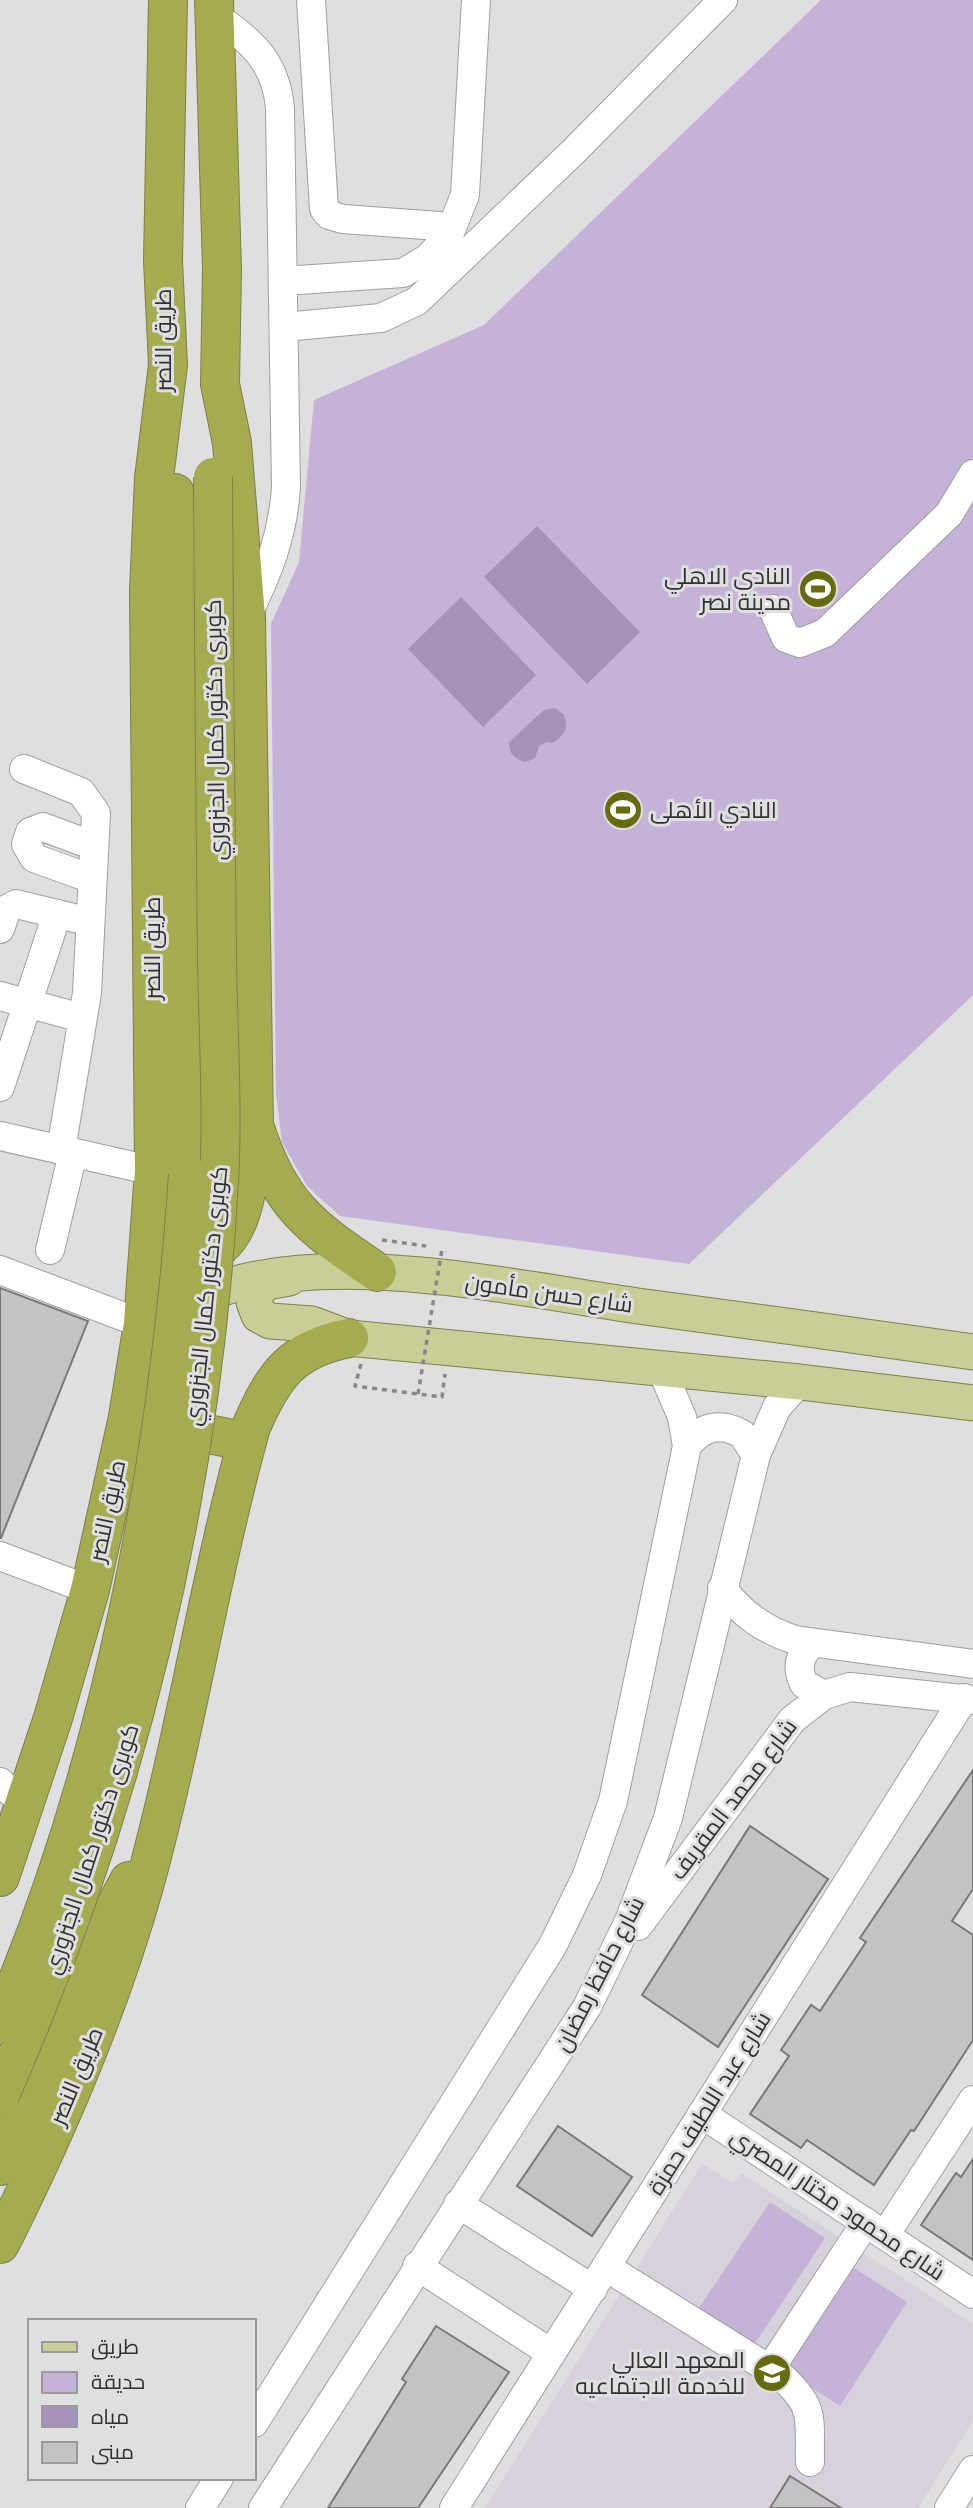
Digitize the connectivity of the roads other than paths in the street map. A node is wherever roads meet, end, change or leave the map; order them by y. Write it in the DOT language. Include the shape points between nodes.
graph roads {
  1 [pos="168,0"];
  2 [pos="311,0"];
  3 [pos="476,0"];
  4 [pos="723,0"];
  5 [pos="214,8"];
  6 [pos="449,235"];
  7 [pos="283,281"];
  8 [pos="284,327"];
  9 [pos="168,365"];
  10 [pos="220,384"];
  11 [pos="973,474"];
  12 [pos="961,510"];
  13 [pos="773,609"];
  14 [pos="246,617"];
  15 [pos="24,769"];
  16 [pos="94,846"];
  17 [pos="92,879"];
  18 [pos="57,914"];
  19 [pos="90,922"];
  20 [pos="0,929"];
  21 [pos="0,996"];
  22 [pos="27,1003"];
  23 [pos="82,1018"];
  24 [pos="0,1087"];
  25 [pos="254,1125"];
  26 [pos="0,1136"];
  27 [pos="67,1152"];
  28 [pos="154,1171"];
  29 [pos="148,1246"];
  30 [pos="51,1250"];
  31 [pos="380,1256"];
  32 [pos="0,1270"];
  33 [pos="310,1273"];
  34 [pos="142,1332"];
  35 [pos="349,1338"];
  36 [pos="973,1352"];
  37 [pos="660,1368"];
  38 [pos="800,1382"];
  39 [pos="973,1403"];
  40 [pos="128,1417"];
  41 [pos="247,1442"];
  42 [pos="687,1446"];
  43 [pos="756,1455"];
  44 [pos="0,1556"];
  45 [pos="722,1588"];
  46 [pos="90,1590"];
  47 [pos="813,1643"];
  48 [pos="972,1659"];
  49 [pos="824,1695"];
  50 [pos="968,1699"];
  51 [pos="10,1814"];
  52 [pos="157,1835"];
  53 [pos="0,1877"];
  54 [pos="609,1964"];
  55 [pos="0,2023"];
  56 [pos="0,2095"];
  57 [pos="973,2100"];
  58 [pos="702,2114"];
  59 [pos="0,2166"];
  60 [pos="458,2203"];
  61 [pos="875,2229"];
  62 [pos="0,2244"];
  63 [pos="417,2266"];
  64 [pos="599,2278"];
  65 [pos="973,2294"];
  66 [pos="551,2353"];
  67 [pos="770,2369"];
  68 [pos="256,2420"];
  69 [pos="810,2462"];
  70 [pos="973,2470"];
  71 [pos="218,2480"];
  72 [pos="952,2507"];
  73 [pos="200,2508"];
  74 [pos="263,2508"];
  75 [pos="454,2508"];
  1 -- 9 [label="highway, طريق النصر" via="163,261"];
  2 -- 6 [label="street" via="324,209 343,219 435,226"];
  3 -- 6 [label="street" via="465,195"];
  4 -- 8 [label="street" via="417,301 381,318"];
  5 -- 7 [label="street" via="257,47 277,85"];
  5 -- 10 [label="highway" via="222,269"];
  6 -- 7 [label="street" via="428,258 402,273"];
  7 -- 8 [label="street"];
  8 -- 14 [label="street" via="285,513 272,563"];
  9 -- 28 [label="highway, طريق النصر" via="154,478 149,591"];
  9 -- 55 [label="highway, كوبرى دكتور كمال الجنزوري, bridge" via="180,591 188,1175 174,1336 151,1496 118,1654 44,1909"];
  10 -- 14 [label="highway" via="232,443"];
  10 -- 56 [label="highway, كوبرى دكتور كمال الجنزوري, bridge" via="213,477 220,1176 206,1339 182,1501 128,1741 74,1913"];
  11 -- 12 [label="street"];
  12 -- 13 [label="street" via="825,633 800,643 786,638"];
  14 -- 25 [label="highway"];
  15 -- 16 [label="street" via="81,792 96,813"];
  16 -- 17 [label="street"];
  16 -- 17 [label="street" via="43,827 30,832 26,844 34,858"];
  17 -- 19 [label="street"];
  18 -- 19 [label="street"];
  18 -- 20 [label="street" via="16,904 7,909"];
  18 -- 22 [label="street"];
  19 -- 23 [label="street"];
  21 -- 22 [label="street"];
  22 -- 23 [label="street"];
  22 -- 24 [label="street"];
  23 -- 27 [label="street"];
  25 -- 29 [label="highway" via="243,1204 226,1238 204,1255 190,1258"];
  25 -- 31 [label="highway" via="266,1164 286,1199 314,1228"];
  26 -- 27 [label="street"];
  27 -- 28 [label="street"];
  27 -- 30 [label="street"];
  28 -- 29 [label="highway, طريق النصر"];
  29 -- 34 [label="highway, طريق النصر"];
  31 -- 33 [label="main road, شارع حسن مأمون"];
  31 -- 36 [label="main road, شارع حسن مأمون"];
  32 -- 34 [label="street"];
  33 -- 34 [label="main road, شارع حسن مأمون" via="263,1275 218,1288"];
  33 -- 35 [label="main road" via="261,1285 254,1296 255,1309 264,1319 312,1324"];
  34 -- 40 [label="highway, طريق النصر"];
  35 -- 37 [label="main road"];
  35 -- 41 [label="highway, طريق النصر" via="320,1344 293,1360 274,1383"];
  37 -- 38 [label="main road"];
  37 -- 42 [label="street" via="682,1417"];
  38 -- 39 [label="main road"];
  38 -- 43 [label="street, شارع حافظ رمضان" via="777,1407"];
  40 -- 41 [label="highway"];
  40 -- 46 [label="highway, طريق النصر"];
  41 -- 52 [label="highway, طريق النصر"];
  42 -- 43 [label="street" via="695,1436 719,1426 743,1434"];
  42 -- 68 [label="street" via="621,1768 587,1875 553,1945"];
  43 -- 45 [label="street, شارع حافظ رمضان"];
  44 -- 46 [label="street"];
  45 -- 47 [label="street" via="761,1626"];
  45 -- 54 [label="street, شارع حافظ رمضان" via="668,1818"];
  46 -- 51 [label="highway, طريق النصر"];
  47 -- 48 [label="street"];
  47 -- 49 [label="street" via="802,1654 799,1670 804,1684"];
  49 -- 50 [label="street, شارع محمد المقريف" via="850,1687"];
  49 -- 54 [label="street, شارع محمد المقريف" via="792,1720"];
  50 -- 58 [label="street, شارع عبد اللطيف حمزة"];
  51 -- 53 [label="highway, طريق النصر"];
  52 -- 59 [label="highway" via="78,1975"];
  52 -- 62 [label="highway, طريق النصر" via="129,1935 89,2047"];
  54 -- 60 [label="street, شارع حافظ رمضان" via="562,2048"];
  57 -- 61 [label="street"];
  58 -- 61 [label="street, شارع محمود مختار المصري"];
  58 -- 64 [label="street, شارع عبد اللطيف حمزة"];
  60 -- 63 [label="street, شارع حافظ رمضان"];
  60 -- 64 [label="street"];
  61 -- 65 [label="street, شارع محمود مختار المصري"];
  61 -- 67 [label="street"];
  63 -- 66 [label="street"];
  63 -- 74 [label="street, شارع حافظ رمضان"];
  64 -- 66 [label="street, شارع عبد اللطيف حمزة"];
  64 -- 67 [label="street"];
  66 -- 75 [label="street, شارع عبد اللطيف حمزة"];
  67 -- 69 [label="street" via="804,2397"];
  70 -- 72 [label="street"];
  71 -- 73 [label="street"];
}
